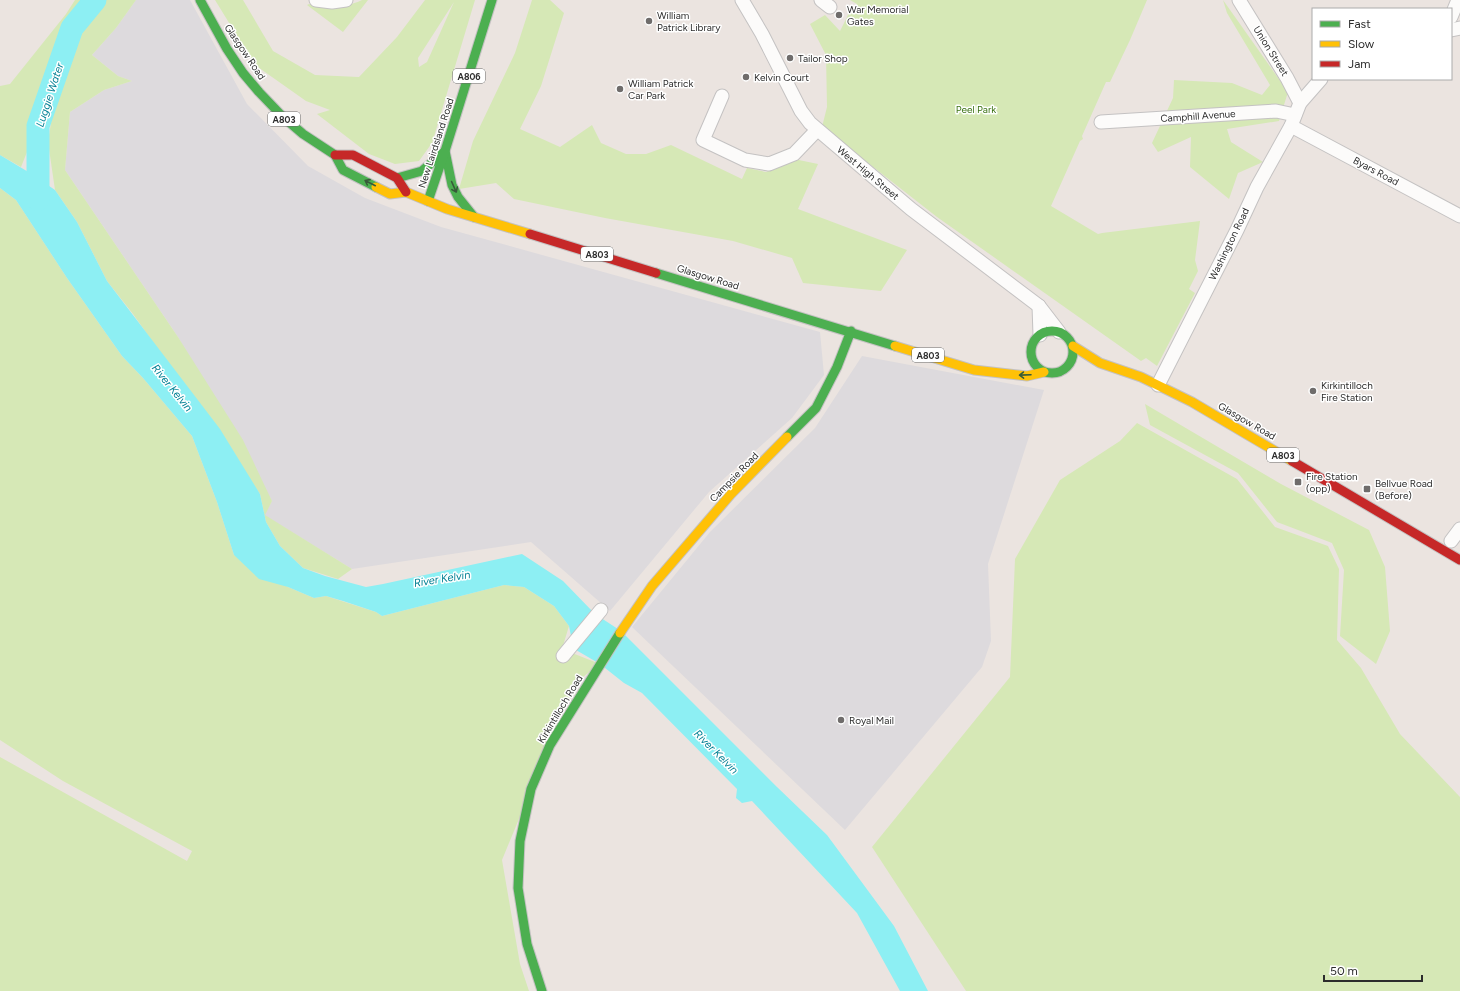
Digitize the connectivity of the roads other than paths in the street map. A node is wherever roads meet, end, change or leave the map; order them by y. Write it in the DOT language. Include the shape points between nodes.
graph roads {
  1 [pos="200,0"];
  2 [pos="316,0"];
  3 [pos="346,0"];
  4 [pos="492,0"];
  5 [pos="742,0"];
  6 [pos="1239,0"];
  7 [pos="1458,0"];
  8 [pos="1452,15"];
  9 [pos="1320,80"];
  10 [pos="722,96"];
  11 [pos="1296,115"];
  12 [pos="1101,122"];
  13 [pos="817,130"];
  14 [pos="445,151"];
  15 [pos="335,155"];
  16 [pos="397,178"];
  17 [pos="406,192"];
  18 [pos="428,202"];
  19 [pos="1460,216"];
  20 [pos="474,217"];
  21 [pos="1039,306"];
  22 [pos="851,331"];
  23 [pos="1059,332"];
  24 [pos="1040,335"];
  25 [pos="1073,346"];
  26 [pos="1031,353"];
  27 [pos="1100,363"];
  28 [pos="1069,365"];
  29 [pos="1044,372"];
  30 [pos="1006,374"];
  31 [pos="1158,385"];
  32 [pos="1460,529"];
  33 [pos="1451,541"];
  34 [pos="1460,560"];
  35 [pos="601,610"];
  36 [pos="621,631"];
  37 [pos="563,656"];
  38 [pos="542,991"];
  1 -- 15 [label="main road, Glasgow Road / A803" via="227,49 259,92 303,134"];
  2 -- 3 [label="street"];
  4 -- 14 [label="main road, New Lairdsland Road / A806"];
  5 -- 13 [label="street, West High Street" via="801,111"];
  6 -- 11 [label="street, Union Street" via="1287,78"];
  7 -- 8 [label="street"];
  9 -- 11 [label="street, Washington Road"];
  10 -- 13 [label="street" via="703,140 744,160 769,164 794,154"];
  11 -- 12 [label="street, Camphill Avenue" via="1276,111"];
  11 -- 19 [label="street, Byars Road"];
  11 -- 31 [label="street, Washington Road" via="1256,187 1237,230"];
  13 -- 21 [label="street, West High Street" via="911,209"];
  14 -- 16 [label="main road" via="422,171"];
  14 -- 18 [label="main road, New Lairdsland Road / A806"];
  14 -- 20 [label="main road, one-way" via="452,185"];
  15 -- 16 [label="main road" via="353,155"];
  17 -- 15 [label="main road, Glasgow Road / A803, one-way" via="390,194 343,170"];
  16 -- 17 [label="main road"];
  17 -- 18 [label="main road, Glasgow Road / A803"];
  18 -- 20 [label="main road, Glasgow Road / A803"];
  20 -- 22 [label="main road, Glasgow Road / A803"];
  21 -- 23 [label="street, West High Street"];
  21 -- 24 [label="street"];
  22 -- 30 [label="main road, Glasgow Road / A803" via="974,370"];
  22 -- 36 [label="main road, Campsie Road" via="837,367 816,408 731,494 693,537 652,586"];
  23 -- 24 [label="main road" via="1049,331"];
  23 -- 25 [label="main road" via="1068,338"];
  24 -- 26 [label="main road" via="1032,346"];
  25 -- 27 [label="main road, Glasgow Road / A803"];
  25 -- 28 [label="main road" via="1074,353"];
  26 -- 29 [label="main road" via="1034,364"];
  26 -- 30 [label="main road"];
  27 -- 28 [label="main road, Glasgow Road / A803"];
  27 -- 31 [label="main road, Glasgow Road / A803" via="1120,368"];
  28 -- 29 [label="main road" via="1057,373"];
  29 -- 30 [label="main road, Glasgow Road / A803, one-way" via="1027,376"];
  31 -- 34 [label="main road, Glasgow Road / A803" via="1192,402"];
  32 -- 33 [label="street"];
  35 -- 37 [label="street"];
  36 -- 38 [label="main road, Kirkintilloch Road" via="550,745 531,789 520,841 518,888 527,944"];
}
